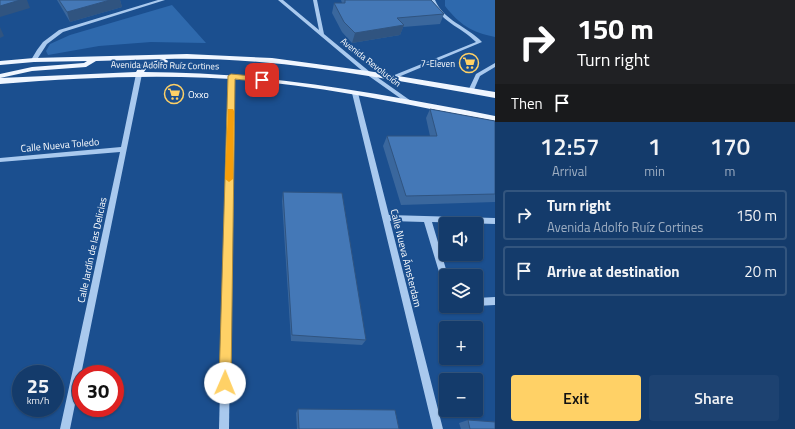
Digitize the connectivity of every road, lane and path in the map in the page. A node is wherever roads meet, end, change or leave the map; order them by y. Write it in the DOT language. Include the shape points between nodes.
graph roads {
  1 [pos="163,0"];
  2 [pos="280,0"];
  3 [pos="315,0"];
  4 [pos="433,0"];
  5 [pos="322,34"];
  6 [pos="92,58"];
  7 [pos="34,60"];
  8 [pos="0,63"];
  9 [pos="303,64"];
  10 [pos="495,65"];
  11 [pos="368,73"];
  12 [pos="139,74"];
  13 [pos="0,76"];
  14 [pos="231,76"];
  15 [pos="394,77"];
  16 [pos="0,81"];
  17 [pos="471,91"];
  18 [pos="355,93"];
  19 [pos="495,95"];
  20 [pos="409,102"];
  21 [pos="460,112"];
  22 [pos="495,114"];
  23 [pos="495,119"];
  24 [pos="122,149"];
  25 [pos="0,160"];
  26 [pos="386,218"];
  27 [pos="427,219"];
  28 [pos="495,222"];
  29 [pos="442,269"];
  30 [pos="495,301"];
  31 [pos="483,302"];
  32 [pos="65,429"];
  33 [pos="224,429"];
  34 [pos="438,429"];
  1 -- 7 [label="street" via="61,31 47,39"];
  2 -- 5 [label="street, Avenida Revolución"];
  3 -- 5 [label="street"];
  4 -- 15 [label="street" via="444,17 471,33 479,42"];
  5 -- 11 [label="street, Avenida Revolución"];
  6 -- 7 [label="main road, Avenida Adolfo Ruíz Cortines"];
  6 -- 9 [label="main road, Avenida Adolfo Ruíz Cortines" via="187,56"];
  6 -- 13 [label="main road" via="86,65 32,69"];
  7 -- 8 [label="main road, Avenida Adolfo Ruíz Cortines"];
  9 -- 11 [label="main road, Avenida Adolfo Ruíz Cortines"];
  9 -- 12 [label="main road" via="163,61 143,67"];
  10 -- 17 [label="street" via="478,74"];
  11 -- 15 [label="main road, Avenida Adolfo Ruíz Cortines"];
  11 -- 20 [label="street, Avenida Revolución"];
  12 -- 14 [label="main road, Avenida Adolfo Ruíz Cortines"];
  12 -- 16 [label="main road, Avenida Adolfo Ruíz Cortines" via="99,74"];
  12 -- 24 [label="street, Calle Jardín de las Delicias"];
  14 -- 18 [label="main road, Avenida Adolfo Ruíz Cortines"];
  14 -- 33 [label="street"];
  15 -- 17 [label="main road, Avenida Adolfo Ruíz Cortines"];
  17 -- 19 [label="main road, Avenida Adolfo Ruíz Cortines"];
  18 -- 20 [label="main road, Avenida Adolfo Ruíz Cortines"];
  18 -- 26 [label="street, Calle Nueva Ámsterdam"];
  20 -- 21 [label="main road, Avenida Adolfo Ruíz Cortines"];
  21 -- 22 [label="main road"];
  21 -- 23 [label="main road, Avenida Adolfo Ruíz Cortines"];
  24 -- 25 [label="street, Calle Nueva Toledo"];
  24 -- 32 [label="street, Calle Jardín de las Delicias"];
  26 -- 27 [label="street"];
  26 -- 34 [label="street, Calle Nueva Ámsterdam"];
  27 -- 28 [label="street"];
  27 -- 29 [label="street"];
  30 -- 31 [label="street"];
}
